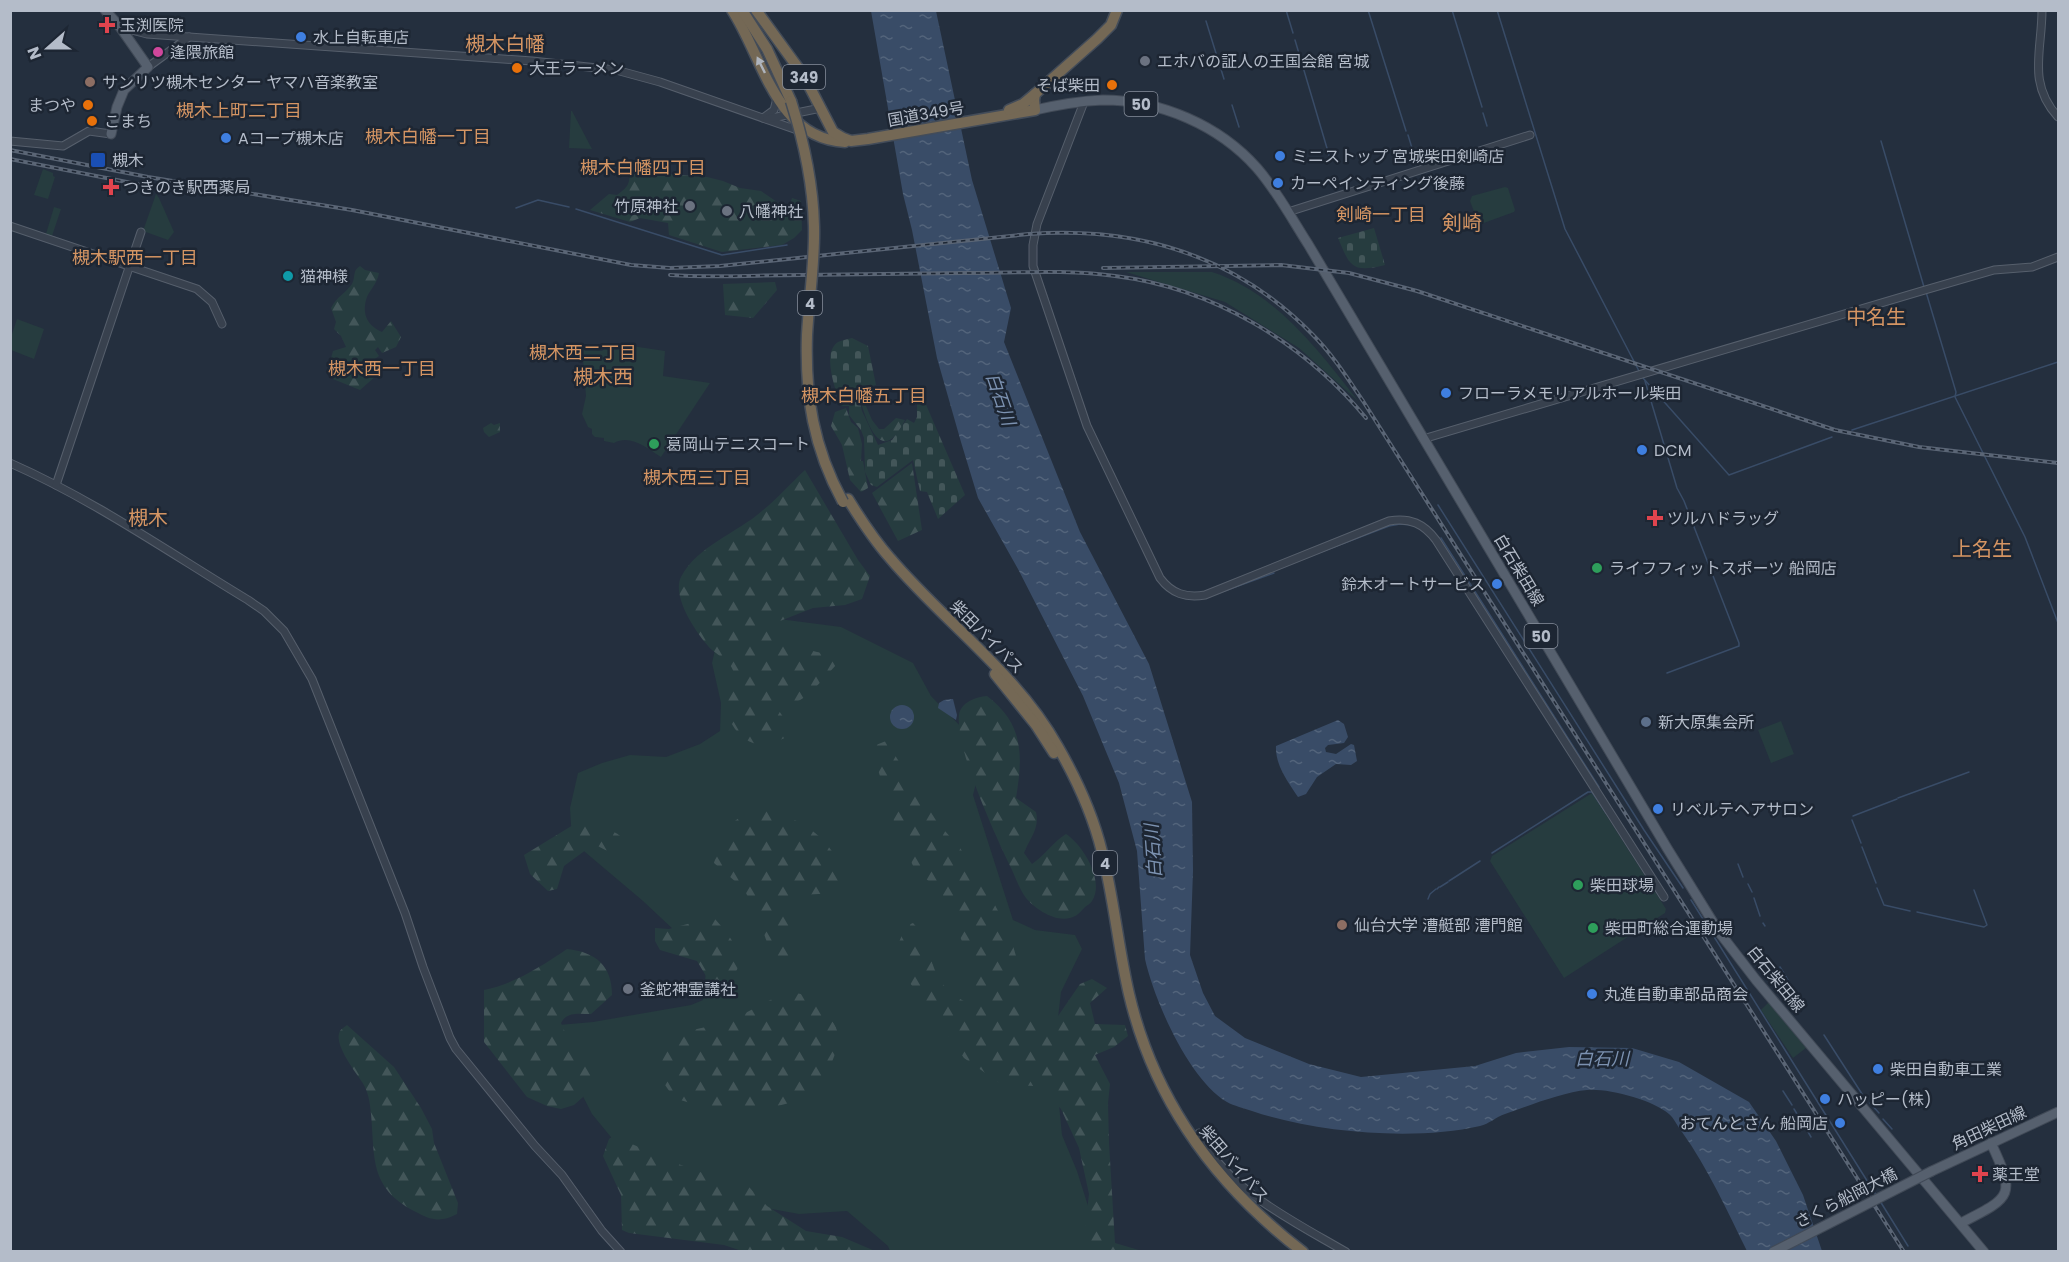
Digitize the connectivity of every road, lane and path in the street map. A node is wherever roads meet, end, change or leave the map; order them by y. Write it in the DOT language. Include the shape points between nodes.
graph roads {
  1 [pos="105,10"];
  2 [pos="732,10"];
  3 [pos="742,10"];
  4 [pos="750,10"];
  5 [pos="756,10"];
  6 [pos="1117,10"];
  7 [pos="2042,10"];
  8 [pos="120,27"];
  9 [pos="189,36"];
  10 [pos="148,67"];
  11 [pos="1035,94"];
  12 [pos="777,98"];
  13 [pos="794,100"];
  14 [pos="1084,102"];
  15 [pos="821,108"];
  16 [pos="1035,110"];
  17 [pos="789,116"];
  18 [pos="2058,117"];
  19 [pos="765,119"];
  20 [pos="987,119"];
  21 [pos="111,134"];
  22 [pos="1530,135"];
  23 [pos="817,136"];
  24 [pos="10,141"];
  25 [pos="851,141"];
  26 [pos="1288,212"];
  27 [pos="10,226"];
  28 [pos="141,232"];
  29 [pos="2058,257"];
  30 [pos="130,265"];
  31 [pos="222,324"];
  32 [pos="1423,439"];
  33 [pos="10,463"];
  34 [pos="56,485"];
  35 [pos="845,501"];
  36 [pos="1664,897"];
  37 [pos="2058,1112"];
  38 [pos="1199,1132"];
  39 [pos="1991,1143"];
  40 [pos="1932,1171"];
  41 [pos="1961,1223"];
  42 [pos="621,1251"];
  43 [pos="1291,1251"];
  44 [pos="1303,1251"];
  45 [pos="1346,1251"];
  46 [pos="1773,1251"];
  47 [pos="1984,1251"];
  1 -- 8 [label="main road"];
  12 -- 2 [label="highway, 349, one-way"];
  3 -- 13 [label="highway, 柴田バイパス / 4"];
  4 -- 13 [label="highway, 柴田バイパス / 4" via="773,48"];
  5 -- 15 [label="highway, 349" via="804,76"];
  6 -- 11 [label="highway, 349" via="1105,32"];
  7 -- 18 [label="street" via="2039,81 2048,105"];
  8 -- 9 [label="street" via="147,34"];
  8 -- 10 [label="main road"];
  9 -- 10 [label="street"];
  9 -- 19 [label="street" via="602,68 660,82"];
  10 -- 21 [label="main road" via="124,90"];
  11 -- 16 [label="highway"];
  11 -- 20 [label="highway, 349"];
  12 -- 17 [label="highway, 349"];
  12 -- 19 [label="street" via="774,110"];
  13 -- 35 [label="highway, 柴田バイパス / 4, bridge" via="813,205 807,334 809,406 822,456"];
  14 -- 16 [label="main road, 白石柴田線 / 50"];
  14 -- 26 [label="main road, 白石柴田線 / 50" via="1141,104 1196,122 1231,144 1256,167"];
  14 -- 36 [label="street" via="1037,224 1033,266 1088,426 1160,578 1175,592 1194,597 1205,595 1389,521 1421,524 1436,540"];
  15 -- 17 [label="street"];
  15 -- 25 [label="highway, 349" via="833,132"];
  16 -- 20 [label="highway, 国道349号 / 349"];
  17 -- 19 [label="street"];
  17 -- 23 [label="highway, 349"];
  19 -- 23 [label="street"];
  20 -- 25 [label="highway, 国道349号 / 349"];
  21 -- 24 [label="street" via="89,131 63,146"];
  22 -- 26 [label="street"];
  23 -- 25 [label="highway, 349"];
  26 -- 32 [label="main road, 白石柴田線 / 50"];
  27 -- 30 [label="street"];
  28 -- 30 [label="street"];
  29 -- 32 [label="street" via="2032,267 1994,270"];
  30 -- 31 [label="street" via="198,289 212,302"];
  30 -- 34 [label="street"];
  32 -- 41 [label="main road, 白石柴田線 / 50" via="1719,932"];
  33 -- 34 [label="street"];
  34 -- 42 [label="street" via="248,600 284,631 312,679 340,747 450,1038 467,1064"];
  35 -- 43 [label="highway, 柴田バイパス / 4" via="863,533 892,569 1002,682 1052,750 1079,801 1091,834 1125,1004 1150,1080 1206,1169"];
  35 -- 44 [label="highway, 柴田バイパス / 4" via="889,557 998,667 1047,728 1071,770 1097,834 1129,993 1160,1084 1192,1140 1222,1178 1260,1217"];
  37 -- 39 [label="main road, 角田柴田線"];
  38 -- 45 [label="street" via="1230,1174 1256,1197"];
  39 -- 40 [label="main road, 角田柴田線"];
  39 -- 41 [label="main road" via="2006,1175 2006,1190 1998,1202"];
  40 -- 46 [label="main road, さくら船岡大橋, bridge"];
  41 -- 47 [label="main road, 白石柴田線 / 50"];
}
